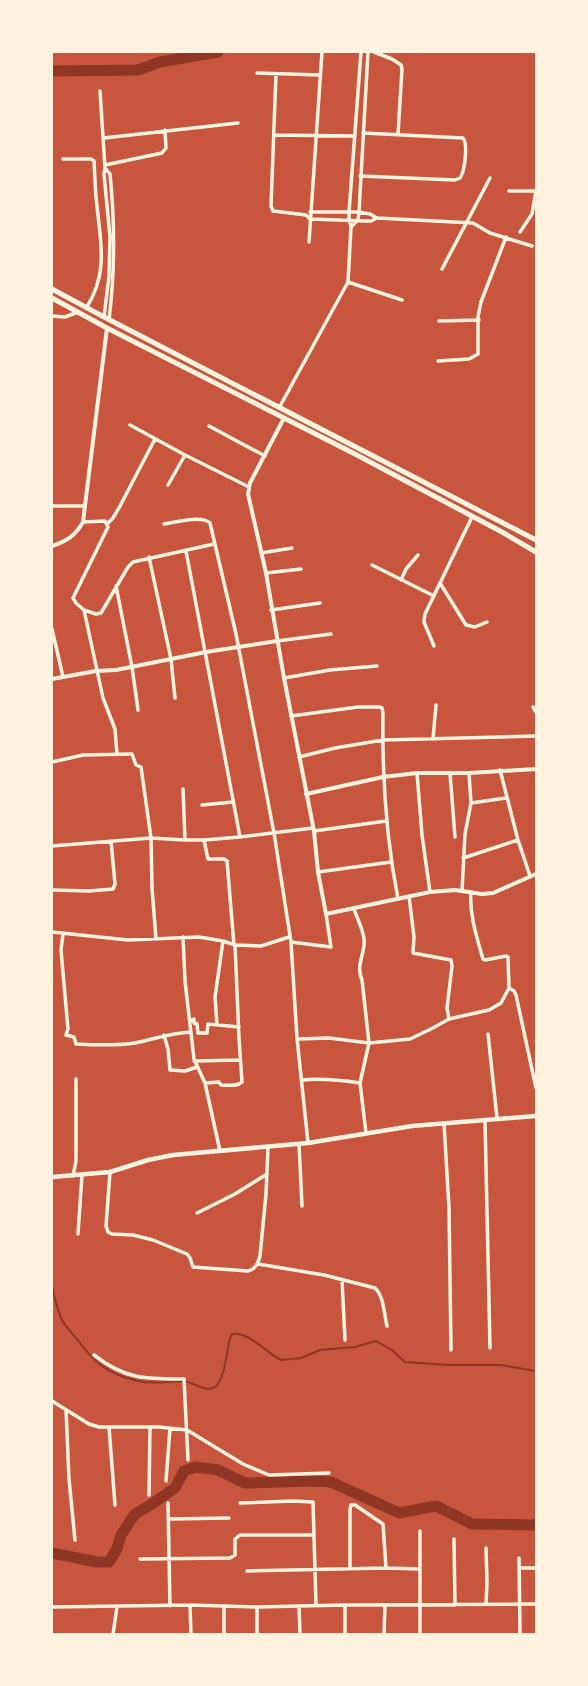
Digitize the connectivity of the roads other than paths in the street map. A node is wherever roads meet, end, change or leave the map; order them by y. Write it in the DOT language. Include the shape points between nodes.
graph roads {
  1 [pos="322,52"];
  2 [pos="361,52"];
  3 [pos="368,52"];
  4 [pos="374,52"];
  5 [pos="257,73"];
  6 [pos="276,74"];
  7 [pos="320,75"];
  8 [pos="100,91"];
  9 [pos="238,122"];
  10 [pos="356,128"];
  11 [pos="165,130"];
  12 [pos="363,131"];
  13 [pos="398,134"];
  14 [pos="274,135"];
  15 [pos="316,136"];
  16 [pos="355,136"];
  17 [pos="104,138"];
  18 [pos="362,144"];
  19 [pos="354,145"];
  20 [pos="63,159"];
  21 [pos="105,166"];
  22 [pos="360,176"];
  23 [pos="490,178"];
  24 [pos="509,191"];
  25 [pos="536,191"];
  26 [pos="311,211"];
  27 [pos="349,212"];
  28 [pos="359,212"];
  29 [pos="306,215"];
  30 [pos="377,218"];
  31 [pos="310,219"];
  32 [pos="349,220"];
  33 [pos="358,220"];
  34 [pos="466,222"];
  35 [pos="351,227"];
  36 [pos="520,232"];
  37 [pos="506,237"];
  38 [pos="309,242"];
  39 [pos="532,246"];
  40 [pos="442,269"];
  41 [pos="348,282"];
  42 [pos="52,289"];
  43 [pos="52,298"];
  44 [pos="402,300"];
  45 [pos="87,307"];
  46 [pos="78,312"];
  47 [pos="52,316"];
  48 [pos="107,319"];
  49 [pos="479,320"];
  50 [pos="439,321"];
  51 [pos="107,328"];
  52 [pos="438,360"];
  53 [pos="245,390"];
  54 [pos="241,396"];
  55 [pos="279,408"];
  56 [pos="284,418"];
  57 [pos="130,425"];
  58 [pos="209,426"];
  59 [pos="155,439"];
  60 [pos="185,455"];
  61 [pos="265,456"];
  62 [pos="168,485"];
  63 [pos="249,487"];
  64 [pos="439,491"];
  65 [pos="435,497"];
  66 [pos="453,499"];
  67 [pos="52,506"];
  68 [pos="85,506"];
  69 [pos="450,506"];
  70 [pos="472,517"];
  71 [pos="83,522"];
  72 [pos="164,524"];
  73 [pos="107,525"];
  74 [pos="536,540"];
  75 [pos="214,544"];
  76 [pos="52,546"];
  77 [pos="292,548"];
  78 [pos="186,551"];
  79 [pos="536,552"];
  80 [pos="261,553"];
  81 [pos="418,555"];
  82 [pos="149,557"];
  83 [pos="372,565"];
  84 [pos="301,569"];
  85 [pos="266,573"];
  86 [pos="401,580"];
  87 [pos="440,583"];
  88 [pos="116,586"];
  89 [pos="434,596"];
  90 [pos="320,603"];
  91 [pos="84,610"];
  92 [pos="271,610"];
  93 [pos="487,622"];
  94 [pos="52,629"];
  95 [pos="331,634"];
  96 [pos="277,641"];
  97 [pos="434,646"];
  98 [pos="238,647"];
  99 [pos="206,652"];
  100 [pos="171,659"];
  101 [pos="377,666"];
  102 [pos="132,667"];
  103 [pos="96,671"];
  104 [pos="63,677"];
  105 [pos="284,678"];
  106 [pos="52,679"];
  107 [pos="176,698"];
  108 [pos="436,705"];
  109 [pos="532,707"];
  110 [pos="138,710"];
  111 [pos="536,712"];
  112 [pos="291,716"];
  113 [pos="536,736"];
  114 [pos="433,739"];
  115 [pos="383,740"];
  116 [pos="117,754"];
  117 [pos="299,757"];
  118 [pos="52,762"];
  119 [pos="536,769"];
  120 [pos="500,770"];
  121 [pos="417,773"];
  122 [pos="450,773"];
  123 [pos="469,773"];
  124 [pos="384,777"];
  125 [pos="183,789"];
  126 [pos="306,794"];
  127 [pos="506,798"];
  128 [pos="233,802"];
  129 [pos="471,803"];
  130 [pos="202,805"];
  131 [pos="386,821"];
  132 [pos="313,830"];
  133 [pos="274,833"];
  134 [pos="240,837"];
  135 [pos="455,837"];
  136 [pos="151,838"];
  137 [pos="185,840"];
  138 [pos="204,840"];
  139 [pos="518,840"];
  140 [pos="111,841"];
  141 [pos="52,846"];
  142 [pos="463,858"];
  143 [pos="390,862"];
  144 [pos="318,872"];
  145 [pos="536,874"];
  146 [pos="530,876"];
  147 [pos="52,890"];
  148 [pos="462,891"];
  149 [pos="430,892"];
  150 [pos="471,892"];
  151 [pos="409,896"];
  152 [pos="398,898"];
  153 [pos="354,909"];
  154 [pos="326,914"];
  155 [pos="52,932"];
  156 [pos="63,934"];
  157 [pos="183,937"];
  158 [pos="289,937"];
  159 [pos="156,939"];
  160 [pos="223,941"];
  161 [pos="290,942"];
  162 [pos="234,945"];
  163 [pos="509,988"];
  164 [pos="448,1019"];
  165 [pos="190,1021"];
  166 [pos="217,1025"];
  167 [pos="239,1027"];
  168 [pos="190,1032"];
  169 [pos="488,1034"];
  170 [pos="164,1035"];
  171 [pos="298,1040"];
  172 [pos="369,1043"];
  173 [pos="194,1060"];
  174 [pos="240,1060"];
  175 [pos="197,1068"];
  176 [pos="76,1080"];
  177 [pos="302,1080"];
  178 [pos="204,1083"];
  179 [pos="360,1083"];
  180 [pos="536,1088"];
  181 [pos="536,1116"];
  182 [pos="497,1118"];
  183 [pos="485,1120"];
  184 [pos="444,1123"];
  185 [pos="366,1134"];
  186 [pos="308,1143"];
  187 [pos="299,1144"];
  188 [pos="268,1147"];
  189 [pos="220,1152"];
  190 [pos="110,1172"];
  191 [pos="267,1174"];
  192 [pos="82,1175"];
  193 [pos="74,1176"];
  194 [pos="52,1177"];
  195 [pos="302,1206"];
  196 [pos="197,1214"];
  197 [pos="78,1234"];
  198 [pos="258,1264"];
  199 [pos="342,1280"];
  200 [pos="387,1326"];
  201 [pos="344,1340"];
  202 [pos="490,1348"];
  203 [pos="451,1350"];
  204 [pos="94,1355"];
  205 [pos="52,1401"];
  206 [pos="66,1410"];
  207 [pos="150,1426"];
  208 [pos="109,1427"];
  209 [pos="170,1428"];
  210 [pos="186,1430"];
  211 [pos="188,1460"];
  212 [pos="329,1473"];
  213 [pos="166,1481"];
  214 [pos="149,1495"];
  215 [pos="168,1503"];
  216 [pos="240,1503"];
  217 [pos="115,1505"];
  218 [pos="229,1518"];
  219 [pos="169,1519"];
  220 [pos="420,1531"];
  221 [pos="313,1535"];
  222 [pos="454,1539"];
  223 [pos="75,1540"];
  224 [pos="486,1548"];
  225 [pos="519,1558"];
  226 [pos="140,1559"];
  227 [pos="170,1560"];
  228 [pos="386,1568"];
  229 [pos="520,1568"];
  230 [pos="536,1568"];
  231 [pos="350,1569"];
  232 [pos="420,1569"];
  233 [pos="247,1570"];
  234 [pos="315,1570"];
  235 [pos="420,1604"];
  236 [pos="486,1604"];
  237 [pos="536,1604"];
  238 [pos="190,1605"];
  239 [pos="316,1605"];
  240 [pos="345,1605"];
  241 [pos="385,1605"];
  242 [pos="455,1605"];
  243 [pos="520,1605"];
  244 [pos="170,1606"];
  245 [pos="224,1606"];
  246 [pos="299,1606"];
  247 [pos="52,1607"];
  248 [pos="117,1607"];
  249 [pos="257,1607"];
  250 [pos="113,1634"];
  251 [pos="191,1634"];
  252 [pos="224,1634"];
  253 [pos="257,1634"];
  254 [pos="300,1634"];
  255 [pos="345,1634"];
  256 [pos="384,1634"];
  257 [pos="420,1634"];
  258 [pos="520,1634"];
  1 -- 7 [label="street"];
  2 -- 10 [label="street"];
  3 -- 12 [label="street"];
  4 -- 13 [label="street" via="392,59 402,68"];
  5 -- 6 [label="street"];
  6 -- 7 [label="street"];
  6 -- 14 [label="street"];
  7 -- 15 [label="street"];
  8 -- 17 [label="street"];
  9 -- 11 [label="street"];
  10 -- 12 [label="street"];
  10 -- 16 [label="street"];
  11 -- 17 [label="street"];
  11 -- 21 [label="street" via="166,148 162,152"];
  12 -- 13 [label="street"];
  12 -- 18 [label="street"];
  13 -- 22 [label="street" via="463,138 466,143 464,167 460,178 455,180"];
  14 -- 15 [label="street"];
  14 -- 29 [label="street" via="272,209 276,212"];
  15 -- 16 [label="street"];
  15 -- 26 [label="street"];
  16 -- 19 [label="street"];
  17 -- 21 [label="street"];
  18 -- 19 [label="street" via="358,141"];
  18 -- 22 [label="street"];
  19 -- 27 [label="street"];
  20 -- 45 [label="street" via="94,160 103,256 96,289"];
  21 -- 48 [label="street" via="110,237"];
  21 -- 48 [label="street" via="110,174 115,243 112,298"];
  22 -- 28 [label="street"];
  23 -- 34 [label="street"];
  24 -- 25 [label="street"];
  25 -- 36 [label="street" via="532,214"];
  26 -- 27 [label="street"];
  26 -- 29 [label="street"];
  26 -- 31 [label="street"];
  27 -- 28 [label="street"];
  27 -- 32 [label="street"];
  28 -- 30 [label="street"];
  28 -- 33 [label="street"];
  29 -- 31 [label="street"];
  30 -- 33 [label="street" via="371,221"];
  30 -- 34 [label="street"];
  31 -- 32 [label="street"];
  31 -- 38 [label="street"];
  32 -- 33 [label="street"];
  32 -- 35 [label="street"];
  33 -- 35 [label="street"];
  34 -- 37 [label="street"];
  34 -- 40 [label="street"];
  35 -- 41 [label="street"];
  37 -- 39 [label="street"];
  37 -- 49 [label="street" via="483,295"];
  41 -- 44 [label="street"];
  41 -- 55 [label="street"];
  42 -- 45 [label="main road"];
  43 -- 46 [label="main road"];
  45 -- 48 [label="main road"];
  46 -- 47 [label="street" via="65,317"];
  46 -- 51 [label="main road"];
  48 -- 53 [label="main road"];
  49 -- 50 [label="street"];
  49 -- 52 [label="street" via="477,356 469,359"];
  51 -- 54 [label="main road"];
  51 -- 68 [label="street"];
  53 -- 54 [label="main road"];
  53 -- 55 [label="main road"];
  54 -- 56 [label="main road"];
  55 -- 64 [label="main road"];
  56 -- 61 [label="street"];
  56 -- 65 [label="main road"];
  57 -- 59 [label="street"];
  58 -- 61 [label="street"];
  59 -- 60 [label="street"];
  59 -- 73 [label="street" via="120,506"];
  60 -- 62 [label="street"];
  60 -- 63 [label="street"];
  61 -- 63 [label="street"];
  63 -- 80 [label="street" via="249,501"];
  64 -- 65 [label="main road"];
  64 -- 66 [label="main road"];
  65 -- 69 [label="main road"];
  66 -- 69 [label="main road" via="450,500"];
  66 -- 74 [label="main road"];
  67 -- 68 [label="street"];
  68 -- 71 [label="street"];
  69 -- 70 [label="main road"];
  70 -- 79 [label="main road"];
  70 -- 87 [label="street"];
  71 -- 73 [label="street" via="105,521"];
  71 -- 76 [label="street" via="70,539"];
  72 -- 75 [label="street" via="207,520 210,523"];
  73 -- 91 [label="street" via="75,592 74,600"];
  75 -- 78 [label="street"];
  75 -- 98 [label="street"];
  77 -- 80 [label="street"];
  78 -- 82 [label="street"];
  78 -- 99 [label="street"];
  80 -- 85 [label="street"];
  81 -- 86 [label="street" via="406,569"];
  82 -- 88 [label="street" via="130,564"];
  82 -- 100 [label="street"];
  83 -- 86 [label="street"];
  84 -- 85 [label="street"];
  85 -- 92 [label="street"];
  86 -- 89 [label="street"];
  87 -- 89 [label="street"];
  87 -- 93 [label="street" via="466,625 475,627"];
  88 -- 91 [label="street" via="101,613"];
  88 -- 102 [label="street"];
  89 -- 97 [label="street" via="424,622"];
  90 -- 92 [label="street"];
  91 -- 103 [label="street"];
  92 -- 96 [label="street"];
  94 -- 104 [label="street"];
  95 -- 96 [label="street"];
  96 -- 98 [label="street"];
  96 -- 105 [label="street"];
  98 -- 99 [label="street"];
  98 -- 133 [label="street"];
  99 -- 100 [label="street"];
  99 -- 128 [label="street"];
  100 -- 102 [label="street"];
  100 -- 107 [label="street"];
  101 -- 105 [label="street" via="330,670"];
  102 -- 103 [label="street"];
  102 -- 110 [label="street"];
  103 -- 104 [label="street"];
  103 -- 116 [label="street" via="102,698 115,729"];
  104 -- 106 [label="street"];
  105 -- 112 [label="street"];
  108 -- 114 [label="street"];
  109 -- 111 [label="street"];
  112 -- 115 [label="street" via="358,707 379,707 383,713"];
  112 -- 117 [label="street"];
  113 -- 114 [label="street"];
  114 -- 115 [label="street"];
  115 -- 117 [label="street"];
  115 -- 124 [label="street"];
  116 -- 118 [label="street" via="83,755"];
  116 -- 136 [label="street" via="132,754 136,764 141,767"];
  117 -- 126 [label="street"];
  119 -- 120 [label="street"];
  120 -- 123 [label="street"];
  120 -- 127 [label="street"];
  121 -- 122 [label="street"];
  121 -- 124 [label="street"];
  121 -- 149 [label="street"];
  122 -- 123 [label="street"];
  122 -- 135 [label="street"];
  123 -- 129 [label="street"];
  124 -- 126 [label="street"];
  124 -- 131 [label="street"];
  125 -- 137 [label="street"];
  126 -- 132 [label="street"];
  127 -- 129 [label="street"];
  127 -- 139 [label="street"];
  128 -- 130 [label="street"];
  128 -- 134 [label="street"];
  129 -- 142 [label="street"];
  131 -- 132 [label="street"];
  131 -- 143 [label="street"];
  132 -- 133 [label="street"];
  132 -- 144 [label="street"];
  133 -- 134 [label="street"];
  133 -- 158 [label="street"];
  134 -- 138 [label="street"];
  136 -- 137 [label="street"];
  136 -- 140 [label="street"];
  136 -- 159 [label="street"];
  137 -- 138 [label="street"];
  138 -- 162 [label="street" via="208,859 227,861"];
  139 -- 142 [label="street"];
  139 -- 146 [label="street"];
  140 -- 141 [label="street"];
  140 -- 147 [label="street" via="115,884 113,889 89,892"];
  142 -- 148 [label="street"];
  143 -- 144 [label="street"];
  143 -- 152 [label="street"];
  144 -- 154 [label="street"];
  145 -- 146 [label="street"];
  146 -- 150 [label="street" via="498,892"];
  148 -- 149 [label="street"];
  148 -- 150 [label="street"];
  149 -- 151 [label="street"];
  150 -- 163 [label="street" via="470,906 483,959 508,957"];
  151 -- 152 [label="street"];
  151 -- 164 [label="street" via="414,937 413,953 451,960"];
  152 -- 153 [label="street"];
  153 -- 154 [label="street"];
  153 -- 172 [label="street" via="364,938 360,975"];
  154 -- 161 [label="street" via="331,947"];
  155 -- 156 [label="street"];
  156 -- 159 [label="street" via="116,939"];
  156 -- 170 [label="street" via="61,950 68,1029 66,1035 74,1037 76,1044 113,1046"];
  157 -- 159 [label="street"];
  157 -- 160 [label="street"];
  157 -- 165 [label="street"];
  158 -- 161 [label="street"];
  158 -- 162 [label="street" via="261,946"];
  160 -- 162 [label="street"];
  160 -- 166 [label="street" via="215,997"];
  161 -- 171 [label="street"];
  162 -- 167 [label="street"];
  163 -- 164 [label="street" via="501,1003 489,1010"];
  163 -- 180 [label="street" via="516,995"];
  164 -- 172 [label="street" via="410,1039"];
  165 -- 166 [label="street" via="194,1019 198,1033 206,1033 208,1024"];
  165 -- 168 [label="street"];
  166 -- 167 [label="street"];
  167 -- 174 [label="street"];
  168 -- 170 [label="street"];
  168 -- 173 [label="street"];
  169 -- 182 [label="street"];
  170 -- 175 [label="street" via="170,1070 184,1071"];
  171 -- 172 [label="street" via="329,1038"];
  171 -- 177 [label="street"];
  172 -- 179 [label="street"];
  173 -- 174 [label="street"];
  173 -- 175 [label="street"];
  174 -- 178 [label="street" via="240,1084"];
  175 -- 178 [label="street"];
  176 -- 193 [label="street"];
  177 -- 179 [label="street" via="317,1078"];
  177 -- 186 [label="street"];
  178 -- 189 [label="street"];
  179 -- 185 [label="street"];
  181 -- 182 [label="main road"];
  182 -- 183 [label="main road"];
  183 -- 184 [label="main road"];
  183 -- 202 [label="street"];
  184 -- 185 [label="main road"];
  184 -- 203 [label="street" via="449,1208"];
  185 -- 186 [label="main road"];
  186 -- 187 [label="main road"];
  187 -- 188 [label="main road"];
  187 -- 195 [label="street"];
  188 -- 189 [label="main road"];
  188 -- 191 [label="street"];
  189 -- 190 [label="main road" via="161,1157"];
  190 -- 192 [label="main road"];
  190 -- 198 [label="street" via="106,1226 110,1233 153,1240 187,1254 193,1267 248,1271"];
  191 -- 196 [label="street"];
  191 -- 198 [label="street"];
  192 -- 193 [label="main road"];
  192 -- 197 [label="street"];
  193 -- 194 [label="main road"];
  198 -- 199 [label="street"];
  199 -- 200 [label="street" via="379,1291"];
  199 -- 201 [label="street"];
  204 -- 210 [label="street" via="114,1368 136,1376 159,1380 184,1379"];
  205 -- 206 [label="street"];
  206 -- 208 [label="street" via="89,1424"];
  206 -- 223 [label="street"];
  207 -- 208 [label="street"];
  207 -- 209 [label="street"];
  207 -- 214 [label="street"];
  208 -- 217 [label="street"];
  209 -- 210 [label="street"];
  209 -- 213 [label="street"];
  210 -- 211 [label="street"];
  210 -- 212 [label="street" via="243,1464 269,1476"];
  215 -- 219 [label="street"];
  216 -- 221 [label="street" via="312,1501"];
  218 -- 219 [label="street"];
  219 -- 227 [label="street"];
  220 -- 232 [label="street"];
  221 -- 227 [label="street" via="240,1536 236,1539 236,1553 232,1557"];
  221 -- 234 [label="street"];
  222 -- 242 [label="street"];
  224 -- 236 [label="street"];
  225 -- 229 [label="street"];
  226 -- 227 [label="street"];
  227 -- 244 [label="street"];
  228 -- 231 [label="street"];
  228 -- 231 [label="street" via="384,1526 356,1505 351,1505"];
  228 -- 232 [label="street"];
  229 -- 230 [label="street"];
  229 -- 243 [label="street"];
  231 -- 234 [label="street"];
  232 -- 235 [label="street"];
  233 -- 234 [label="street"];
  234 -- 239 [label="street"];
  235 -- 241 [label="street"];
  235 -- 242 [label="street"];
  235 -- 257 [label="street"];
  236 -- 242 [label="street"];
  236 -- 243 [label="street"];
  237 -- 243 [label="street"];
  238 -- 244 [label="street"];
  238 -- 245 [label="street"];
  238 -- 251 [label="street"];
  239 -- 240 [label="street"];
  239 -- 246 [label="street"];
  240 -- 241 [label="street"];
  240 -- 255 [label="street"];
  241 -- 256 [label="street"];
  243 -- 258 [label="street"];
  244 -- 248 [label="street"];
  245 -- 249 [label="street"];
  245 -- 252 [label="street"];
  246 -- 249 [label="street"];
  246 -- 254 [label="street"];
  247 -- 248 [label="street"];
  248 -- 250 [label="street"];
  249 -- 253 [label="street"];
}
